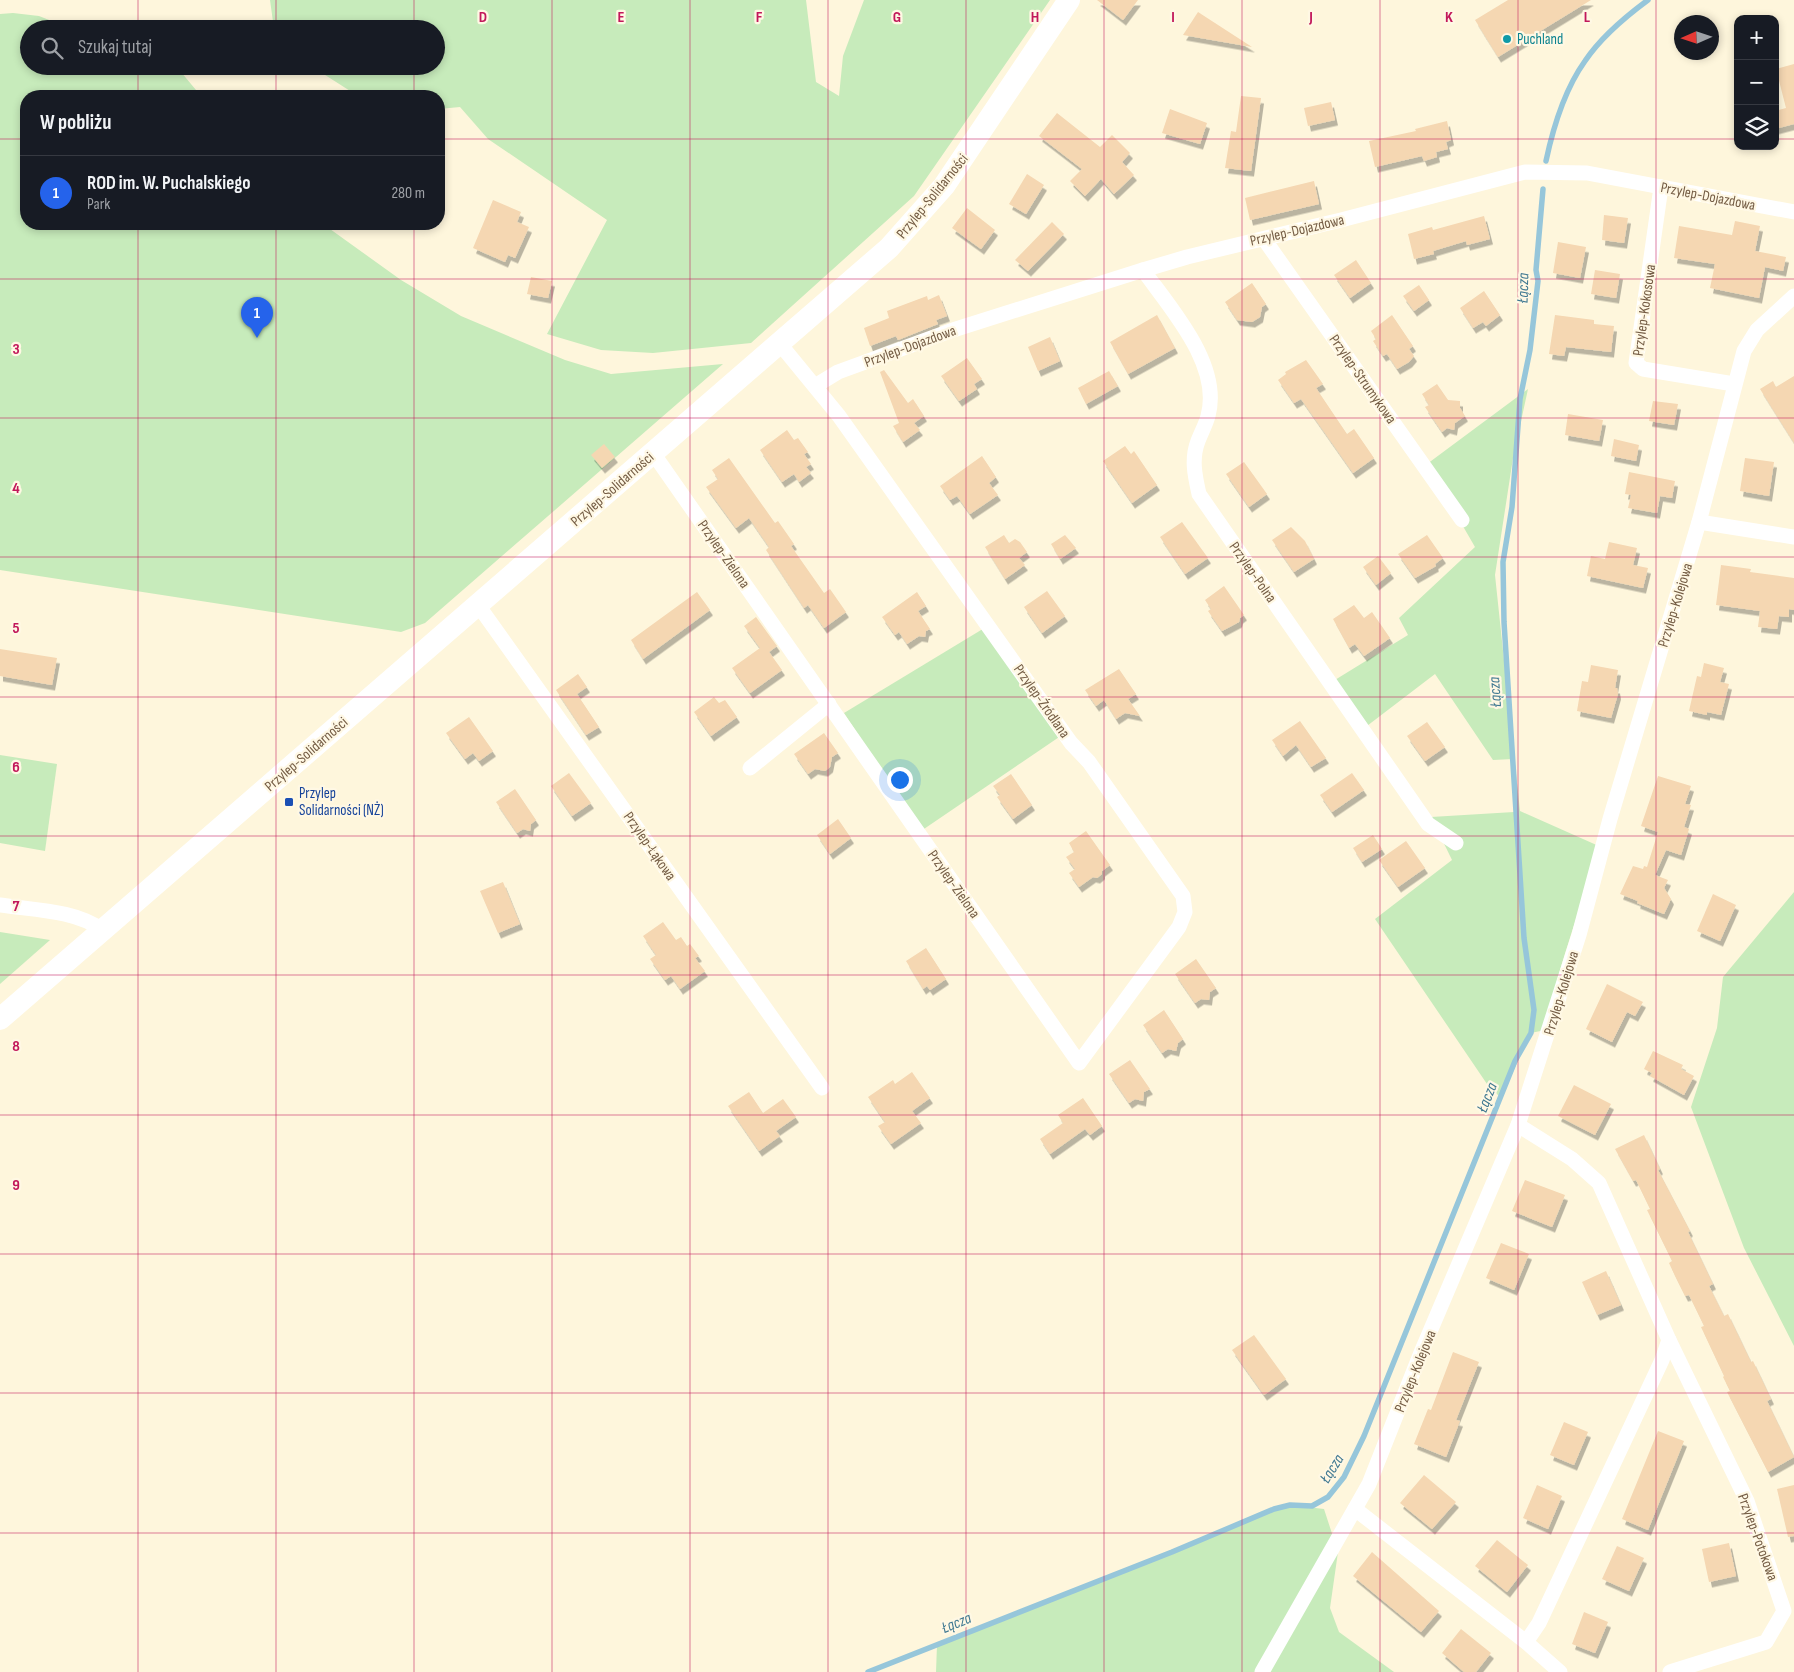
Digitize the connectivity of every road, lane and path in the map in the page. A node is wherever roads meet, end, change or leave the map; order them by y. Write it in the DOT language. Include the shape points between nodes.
graph roads {
  1 [pos="1069,0"];
  2 [pos="1661,187"];
  3 [pos="1794,212"];
  4 [pos="1264,238"];
  5 [pos="1142,270"];
  6 [pos="1794,296"];
  7 [pos="780,344"];
  8 [pos="1734,384"];
  9 [pos="815,386"];
  10 [pos="653,453"];
  11 [pos="1462,520"];
  12 [pos="1699,522"];
  13 [pos="1794,537"];
  14 [pos="478,605"];
  15 [pos="829,704"];
  16 [pos="750,768"];
  17 [pos="1456,843"];
  18 [pos="0,905"];
  19 [pos="102,930"];
  20 [pos="0,1019"];
  21 [pos="1079,1063"];
  22 [pos="822,1088"];
  23 [pos="1518,1125"];
  24 [pos="1669,1340"];
  25 [pos="1356,1509"];
  26 [pos="1526,1642"];
  27 [pos="1262,1672"];
  28 [pos="1560,1672"];
  29 [pos="1670,1672"];
  1 -- 7 [label="main road, Przylep-Solidarności" via="977,139 919,217 889,248"];
  2 -- 3 [label="street, Przylep-Dojazdowa"];
  2 -- 4 [label="street, Przylep-Dojazdowa" via="1587,173 1525,172"];
  2 -- 8 [label="street, Przylep-Kokosowa" via="1636,362 1643,369"];
  4 -- 5 [label="street, Przylep-Dojazdowa"];
  4 -- 11 [label="street, Przylep-Strumykowa"];
  5 -- 9 [label="street, Przylep-Dojazdowa" via="962,327 838,372"];
  5 -- 17 [label="street, Przylep-Polna" via="1194,342 1205,365 1210,389 1209,415 1197,444 1193,469 1199,494 1428,824"];
  6 -- 8 [label="street, Przylep-Kolejowa" via="1757,330 1744,351"];
  7 -- 9 [label="street, Przylep-Źródlana"];
  7 -- 10 [label="main road, Przylep-Solidarności"];
  8 -- 12 [label="street, Przylep-Kolejowa"];
  9 -- 21 [label="street, Przylep-Źródlana" via="1183,896 1185,912 1179,927"];
  10 -- 14 [label="main road, Przylep-Solidarności"];
  10 -- 15 [label="street, Przylep-Zielona"];
  12 -- 13 [label="street"];
  12 -- 23 [label="street, Przylep-Kolejowa" via="1612,811 1579,935"];
  14 -- 19 [label="main road, Przylep-Solidarności"];
  14 -- 22 [label="street, Przylep-Łąkowa"];
  15 -- 16 [label="street"];
  15 -- 21 [label="street, Przylep-Zielona"];
  18 -- 19 [label="street" via="79,918"];
  19 -- 20 [label="main road, Przylep-Solidarności"];
  23 -- 24 [label="street, Przylep-Potokowa" via="1572,1159 1599,1183"];
  23 -- 25 [label="street, Przylep-Kolejowa"];
  24 -- 26 [label="street" via="1539,1622"];
  24 -- 29 [label="street, Przylep-Potokowa" via="1747,1501 1784,1611 1766,1642"];
  25 -- 26 [label="street"];
  25 -- 27 [label="street, Przylep-Kolejowa"];
  26 -- 28 [label="street"];
}
